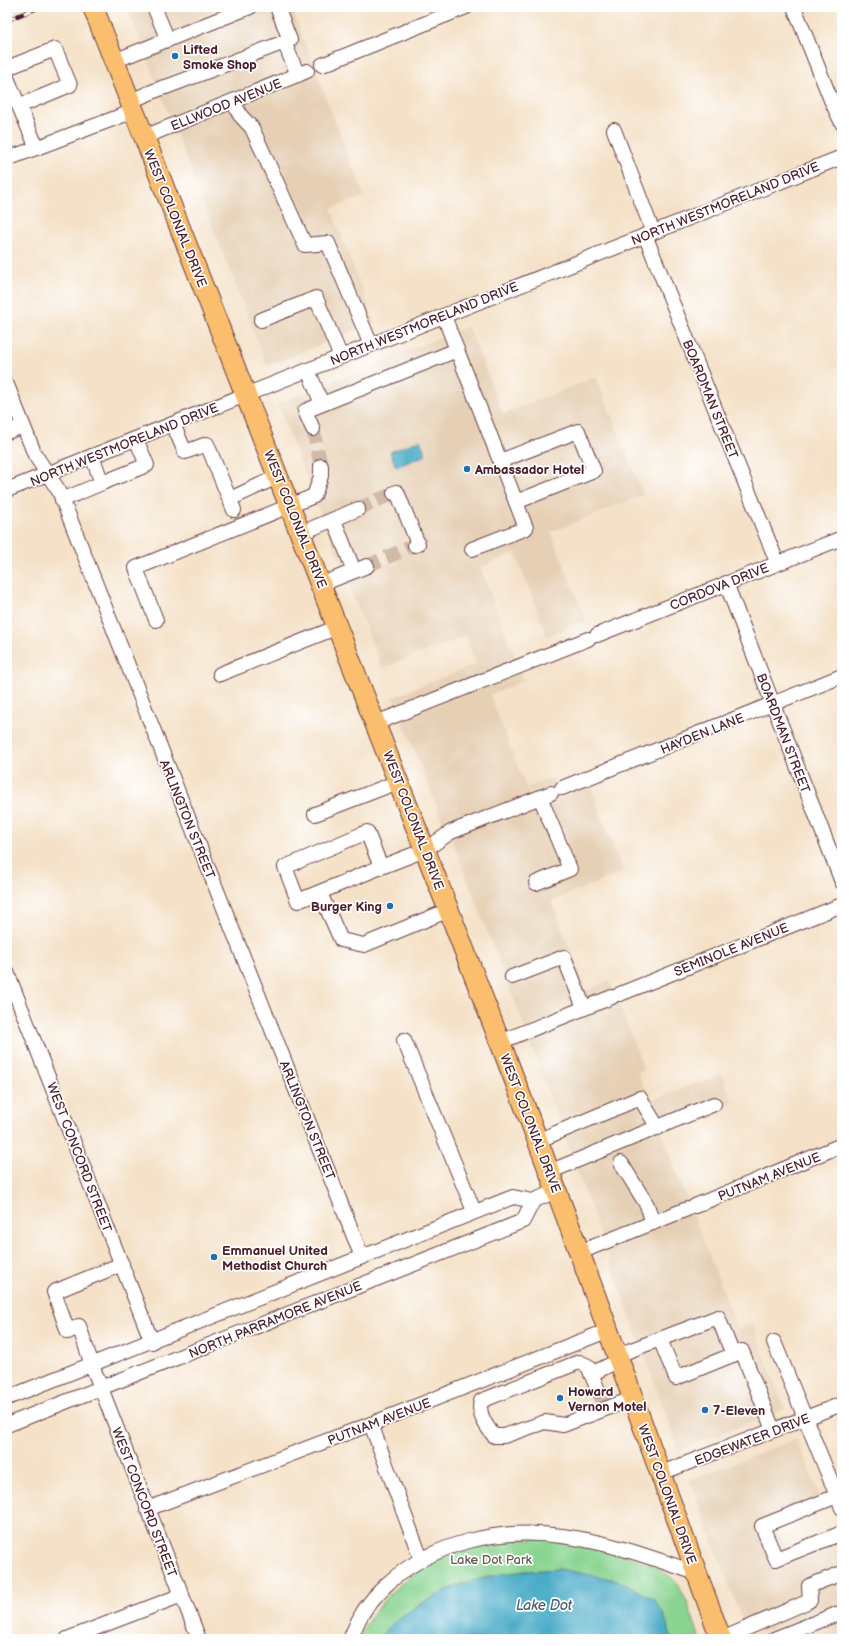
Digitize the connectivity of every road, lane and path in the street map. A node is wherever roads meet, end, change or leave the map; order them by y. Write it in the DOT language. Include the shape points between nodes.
graph roads {
  1 [pos="93,7"];
  2 [pos="156,7"];
  3 [pos="250,7"];
  4 [pos="277,7"];
  5 [pos="466,7"];
  6 [pos="794,7"];
  7 [pos="168,40"];
  8 [pos="284,42"];
  9 [pos="114,61"];
  10 [pos="322,65"];
  11 [pos="7,68"];
  12 [pos="7,78"];
  13 [pos="233,101"];
  14 [pos="19,106"];
  15 [pos="132,106"];
  16 [pos="842,123"];
  17 [pos="614,130"];
  18 [pos="144,137"];
  19 [pos="37,148"];
  20 [pos="842,157"];
  21 [pos="7,159"];
  22 [pos="649,234"];
  23 [pos="444,316"];
  24 [pos="261,320"];
  25 [pos="371,345"];
  26 [pos="457,350"];
  27 [pos="340,357"];
  28 [pos="308,370"];
  29 [pos="7,385"];
  30 [pos="247,395"];
  31 [pos="322,404"];
  32 [pos="173,424"];
  33 [pos="23,426"];
  34 [pos="313,429"];
  35 [pos="7,432"];
  36 [pos="136,439"];
  37 [pos="92,456"];
  38 [pos="500,461"];
  39 [pos="321,466"];
  40 [pos="47,474"];
  41 [pos="279,476"];
  42 [pos="102,483"];
  43 [pos="7,490"];
  44 [pos="394,493"];
  45 [pos="62,500"];
  46 [pos="516,502"];
  47 [pos="291,506"];
  48 [pos="358,509"];
  49 [pos="334,520"];
  50 [pos="302,533"];
  51 [pos="842,538"];
  52 [pos="414,545"];
  53 [pos="472,549"];
  54 [pos="777,562"];
  55 [pos="367,566"];
  56 [pos="354,571"];
  57 [pos="726,583"];
  58 [pos="322,584"];
  59 [pos="156,620"];
  60 [pos="338,627"];
  61 [pos="220,674"];
  62 [pos="842,676"];
  63 [pos="773,704"];
  64 [pos="376,723"];
  65 [pos="398,782"];
  66 [pos="551,793"];
  67 [pos="315,814"];
  68 [pos="425,850"];
  69 [pos="381,867"];
  70 [pos="842,882"];
  71 [pos="536,883"];
  72 [pos="320,893"];
  73 [pos="842,905"];
  74 [pos="449,910"];
  75 [pos="7,972"];
  76 [pos="512,977"];
  77 [pos="584,1008"];
  78 [pos="404,1040"];
  79 [pos="500,1042"];
  80 [pos="714,1104"];
  81 [pos="658,1128"];
  82 [pos="537,1141"];
  83 [pos="842,1145"];
  84 [pos="620,1163"];
  85 [pos="549,1172"];
  86 [pos="556,1191"];
  87 [pos="533,1202"];
  88 [pos="474,1211"];
  89 [pos="653,1223"];
  90 [pos="580,1252"];
  91 [pos="362,1257"];
  92 [pos="122,1264"];
  93 [pos="609,1330"];
  94 [pos="660,1339"];
  95 [pos="152,1342"];
  96 [pos="774,1342"];
  97 [pos="571,1345"];
  98 [pos="733,1355"];
  99 [pos="619,1358"];
  100 [pos="579,1362"];
  101 [pos="92,1365"];
  102 [pos="591,1374"];
  103 [pos="474,1383"];
  104 [pos="101,1388"];
  105 [pos="598,1390"];
  106 [pos="7,1398"];
  107 [pos="634,1398"];
  108 [pos="481,1401"];
  109 [pos="842,1404"];
  110 [pos="805,1418"];
  111 [pos="371,1424"];
  112 [pos="7,1425"];
  113 [pos="773,1430"];
  114 [pos="661,1473"];
  115 [pos="840,1502"];
  116 [pos="148,1509"];
  117 [pos="842,1533"];
  118 [pos="421,1560"];
  119 [pos="696,1573"];
  120 [pos="842,1573"];
  121 [pos="182,1595"];
  122 [pos="842,1612"];
  123 [pos="67,1639"];
  124 [pos="199,1639"];
  125 [pos="350,1639"];
  126 [pos="722,1639"];
  127 [pos="774,1639"];
  1 -- 9 [label="highway, WEST COLONIAL DRIVE"];
  2 -- 7 [label="street" via="154,8"];
  3 -- 7 [label="street"];
  4 -- 8 [label="street" via="290,40"];
  5 -- 10 [label="street"];
  6 -- 16 [label="street"];
  7 -- 9 [label="street"];
  8 -- 13 [label="street, ELLWOOD AVENUE" via="302,73"];
  8 -- 15 [label="street" via="164,87"];
  9 -- 15 [label="highway, WEST COLONIAL DRIVE"];
  11 -- 14 [label="street" via="55,49 70,85"];
  12 -- 14 [label="street"];
  13 -- 18 [label="street, ELLWOOD AVENUE"];
  13 -- 25 [label="street" via="252,128 305,245 328,243"];
  14 -- 19 [label="street"];
  15 -- 18 [label="highway, WEST COLONIAL DRIVE"];
  15 -- 19 [label="street"];
  17 -- 22 [label="street, BOARDMAN STREET"];
  18 -- 30 [label="highway, WEST COLONIAL DRIVE"];
  19 -- 21 [label="street"];
  20 -- 22 [label="street, NORTH WESTMORELAND DRIVE"];
  22 -- 23 [label="street, NORTH WESTMORELAND DRIVE"];
  22 -- 54 [label="street, BOARDMAN STREET"];
  23 -- 25 [label="street, NORTH WESTMORELAND DRIVE"];
  23 -- 26 [label="street"];
  24 -- 27 [label="street" via="316,298"];
  25 -- 27 [label="street, NORTH WESTMORELAND DRIVE"];
  26 -- 31 [label="street"];
  26 -- 38 [label="street"];
  27 -- 28 [label="street, NORTH WESTMORELAND DRIVE"];
  28 -- 30 [label="street, NORTH WESTMORELAND DRIVE"];
  28 -- 31 [label="street"];
  29 -- 33 [label="street, ARLINGTON STREET"];
  30 -- 32 [label="street, NORTH WESTMORELAND DRIVE"];
  30 -- 41 [label="highway, WEST COLONIAL DRIVE"];
  31 -- 34 [label="street" via="304,410"];
  32 -- 36 [label="street, NORTH WESTMORELAND DRIVE"];
  32 -- 41 [label="street" via="185,452 207,444 232,504"];
  33 -- 35 [label="street"];
  33 -- 40 [label="street, ARLINGTON STREET" via="35,455"];
  36 -- 37 [label="street, NORTH WESTMORELAND DRIVE"];
  36 -- 42 [label="street" via="147,465"];
  37 -- 40 [label="street, NORTH WESTMORELAND DRIVE"];
  37 -- 42 [label="street"];
  38 -- 46 [label="street"];
  38 -- 46 [label="street" via="578,431 581,437 594,471"];
  39 -- 47 [label="street" via="321,476 314,496"];
  40 -- 43 [label="street, NORTH WESTMORELAND DRIVE"];
  40 -- 45 [label="street, ARLINGTON STREET"];
  41 -- 47 [label="highway, WEST COLONIAL DRIVE"];
  42 -- 45 [label="street"];
  44 -- 52 [label="street" via="398,492 418,544"];
  45 -- 91 [label="street, ARLINGTON STREET"];
  46 -- 53 [label="street" via="526,528"];
  47 -- 50 [label="highway, WEST COLONIAL DRIVE"];
  47 -- 59 [label="street" via="136,568"];
  48 -- 49 [label="street"];
  49 -- 50 [label="street"];
  49 -- 56 [label="street"];
  50 -- 58 [label="highway, WEST COLONIAL DRIVE"];
  51 -- 54 [label="street, CORDOVA DRIVE"];
  54 -- 57 [label="street, CORDOVA DRIVE"];
  55 -- 56 [label="street"];
  56 -- 58 [label="street"];
  57 -- 63 [label="street, BOARDMAN STREET"];
  57 -- 64 [label="street, CORDOVA DRIVE"];
  58 -- 60 [label="highway, WEST COLONIAL DRIVE"];
  60 -- 61 [label="street"];
  60 -- 64 [label="highway, WEST COLONIAL DRIVE"];
  62 -- 63 [label="street, HAYDEN LANE"];
  63 -- 66 [label="street, HAYDEN LANE"];
  63 -- 70 [label="street, BOARDMAN STREET"];
  64 -- 65 [label="highway, WEST COLONIAL DRIVE"];
  65 -- 67 [label="street"];
  65 -- 68 [label="highway, WEST COLONIAL DRIVE"];
  66 -- 68 [label="street, HAYDEN LANE" via="451,832"];
  66 -- 71 [label="street" via="570,869"];
  68 -- 69 [label="street, HAYDEN LANE"];
  68 -- 74 [label="highway, WEST COLONIAL DRIVE"];
  69 -- 72 [label="street, HAYDEN LANE"];
  69 -- 72 [label="street, HAYDEN LANE" via="367,832 285,867 298,901"];
  72 -- 74 [label="street" via="341,940 364,945"];
  73 -- 77 [label="street, SEMINOLE AVENUE"];
  74 -- 79 [label="highway, WEST COLONIAL DRIVE"];
  75 -- 92 [label="street, WEST CONCORD STREET"];
  76 -- 77 [label="street" via="564,957"];
  77 -- 79 [label="street, SEMINOLE AVENUE"];
  78 -- 88 [label="street"];
  79 -- 82 [label="highway, WEST COLONIAL DRIVE"];
  80 -- 81 [label="street"];
  81 -- 82 [label="street" via="640,1098"];
  81 -- 85 [label="street"];
  82 -- 85 [label="highway, WEST COLONIAL DRIVE"];
  83 -- 89 [label="street, PUTNAM AVENUE"];
  84 -- 89 [label="street" via="647,1205"];
  85 -- 86 [label="highway, WEST COLONIAL DRIVE"];
  86 -- 87 [label="street"];
  86 -- 90 [label="highway, WEST COLONIAL DRIVE"];
  87 -- 88 [label="street, NORTH PARRAMORE AVENUE" via="512,1197"];
  87 -- 104 [label="street, NORTH PARRAMORE AVENUE" via="523,1221"];
  88 -- 91 [label="street, NORTH PARRAMORE AVENUE"];
  89 -- 90 [label="street, PUTNAM AVENUE"];
  90 -- 93 [label="highway, WEST COLONIAL DRIVE"];
  91 -- 95 [label="street, NORTH PARRAMORE AVENUE"];
  92 -- 95 [label="street, WEST CONCORD STREET"];
  92 -- 101 [label="street, WEST CONCORD STREET" via="54,1292 68,1332 79,1326"];
  93 -- 97 [label="street, PUTNAM AVENUE"];
  93 -- 99 [label="highway, WEST COLONIAL DRIVE"];
  94 -- 98 [label="street" via="718,1317"];
  94 -- 98 [label="street" via="676,1378"];
  94 -- 99 [label="street"];
  95 -- 101 [label="street, NORTH PARRAMORE AVENUE"];
  96 -- 110 [label="street"];
  97 -- 100 [label="street"];
  97 -- 103 [label="street, PUTNAM AVENUE"];
  98 -- 113 [label="street" via="742,1352"];
  99 -- 102 [label="street"];
  99 -- 107 [label="highway, WEST COLONIAL DRIVE"];
  100 -- 102 [label="street" via="588,1366"];
  100 -- 108 [label="street"];
  101 -- 104 [label="street, WEST CONCORD STREET"];
  101 -- 106 [label="street, NORTH PARRAMORE AVENUE"];
  102 -- 105 [label="street"];
  103 -- 108 [label="street"];
  103 -- 111 [label="street, PUTNAM AVENUE"];
  104 -- 112 [label="street, NORTH PARRAMORE AVENUE"];
  104 -- 116 [label="street, WEST CONCORD STREET"];
  107 -- 108 [label="street" via="604,1406 563,1425 545,1422 504,1436 494,1436 487,1426 479,1408"];
  107 -- 114 [label="highway, WEST COLONIAL DRIVE"];
  109 -- 110 [label="street, EDGEWATER DRIVE"];
  110 -- 113 [label="street, EDGEWATER DRIVE"];
  110 -- 115 [label="street"];
  111 -- 116 [label="street, PUTNAM AVENUE"];
  111 -- 118 [label="street"];
  113 -- 114 [label="street, EDGEWATER DRIVE"];
  114 -- 119 [label="highway, WEST COLONIAL DRIVE"];
  115 -- 117 [label="street" via="762,1526 776,1559"];
  116 -- 121 [label="street, WEST CONCORD STREET"];
  118 -- 119 [label="street" via="468,1541 527,1533 562,1536 621,1548"];
  118 -- 125 [label="street" via="379,1592 362,1613"];
  119 -- 126 [label="highway, WEST COLONIAL DRIVE"];
  120 -- 126 [label="street" via="809,1586 810,1600 807,1602"];
  121 -- 123 [label="street"];
  121 -- 124 [label="street, WEST CONCORD STREET"];
  122 -- 127 [label="street"];
}
